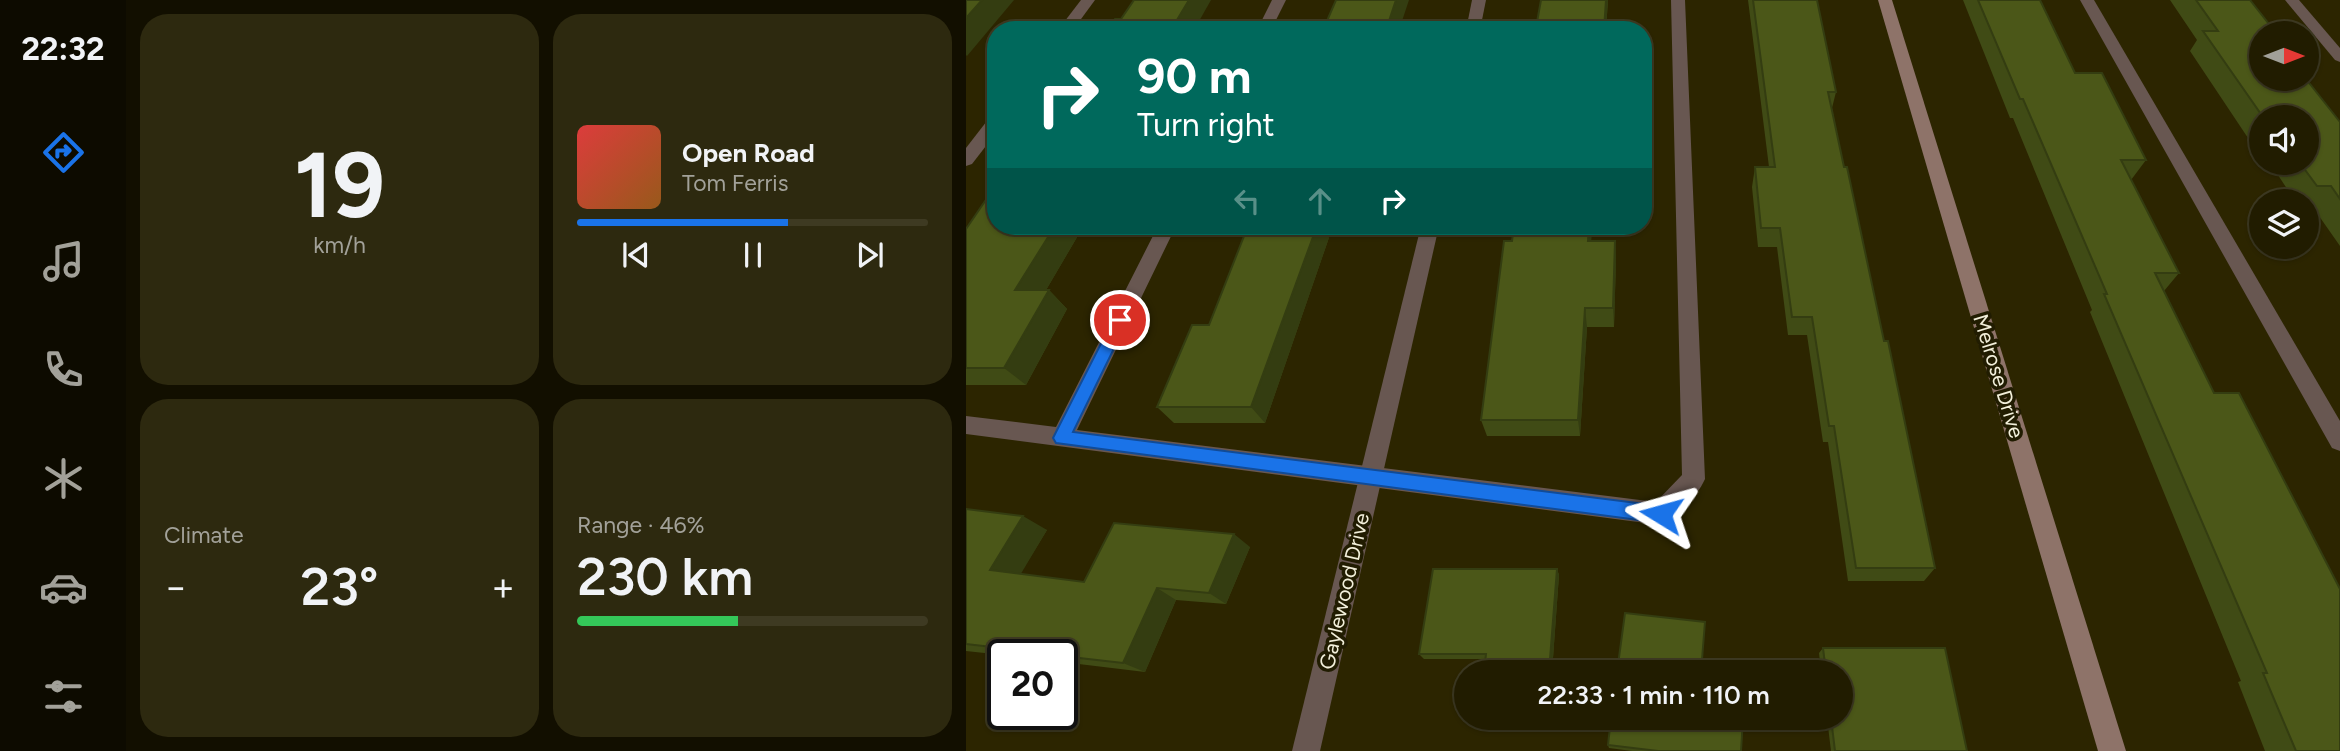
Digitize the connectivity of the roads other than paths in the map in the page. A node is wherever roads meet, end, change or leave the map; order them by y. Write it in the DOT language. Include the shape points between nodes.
graph roads {
  1 [pos="1088,0"];
  2 [pos="1279,0"];
  3 [pos="1479,0"];
  4 [pos="1678,0"];
  5 [pos="1885,0"];
  6 [pos="2087,0"];
  7 [pos="2292,0"];
  8 [pos="1072,21"];
  9 [pos="1268,21"];
  10 [pos="1475,21"];
  11 [pos="2340,57"];
  12 [pos="987,133"];
  13 [pos="966,160"];
  14 [pos="1163,235"];
  15 [pos="1428,235"];
  16 [pos="966,425"];
  17 [pos="1062,438"];
  18 [pos="2340,441"];
  19 [pos="1371,476"];
  20 [pos="1306,751"];
  21 [pos="2112,751"];
  1 -- 8 [label="street"];
  2 -- 9 [label="street"];
  3 -- 10 [label="street"];
  4 -- 19 [label="street" via="1693,479 1661,514"];
  5 -- 21 [label="street, Melrose Drive"];
  6 -- 18 [label="street"];
  7 -- 11 [label="street"];
  12 -- 13 [label="street"];
  14 -- 17 [label="street"];
  15 -- 19 [label="street, Gaylewood Drive"];
  16 -- 17 [label="street"];
  17 -- 19 [label="street"];
  19 -- 20 [label="street, Gaylewood Drive"];
}
